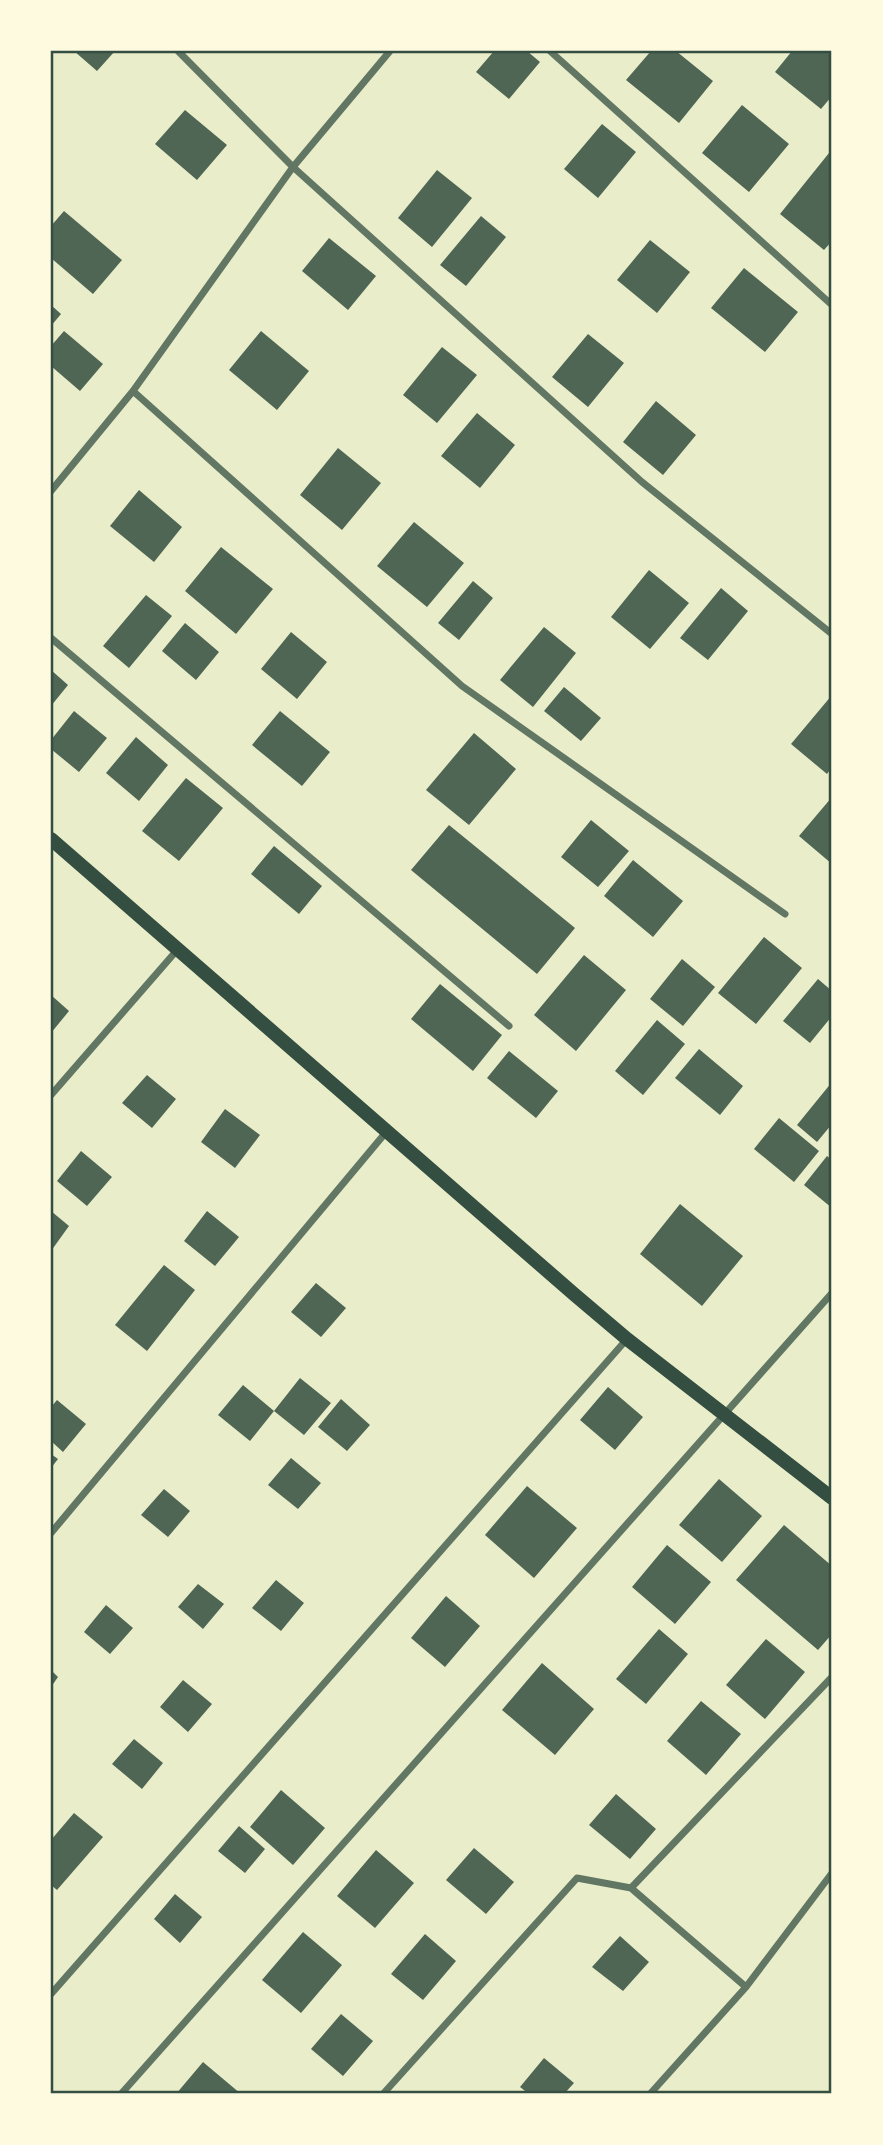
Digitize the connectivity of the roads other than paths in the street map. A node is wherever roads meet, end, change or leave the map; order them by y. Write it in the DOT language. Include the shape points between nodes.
graph roads {
  1 [pos="178,51"];
  2 [pos="390,51"];
  3 [pos="550,51"];
  4 [pos="293,167"];
  5 [pos="832,305"];
  6 [pos="133,391"];
  7 [pos="51,491"];
  8 [pos="832,634"];
  9 [pos="51,638"];
  10 [pos="51,839"];
  11 [pos="786,914"];
  12 [pos="177,949"];
  13 [pos="509,1026"];
  14 [pos="51,1095"];
  15 [pos="387,1131"];
  16 [pos="832,1293"];
  17 [pos="627,1339"];
  18 [pos="724,1415"];
  19 [pos="832,1499"];
  20 [pos="51,1533"];
  21 [pos="832,1677"];
  22 [pos="832,1873"];
  23 [pos="631,1888"];
  24 [pos="746,1987"];
  25 [pos="51,1994"];
  26 [pos="121,2094"];
  27 [pos="383,2094"];
  28 [pos="650,2094"];
  1 -- 4 [label="street"];
  2 -- 4 [label="street"];
  3 -- 5 [label="street"];
  4 -- 6 [label="street"];
  4 -- 8 [label="street" via="642,482"];
  6 -- 7 [label="street"];
  6 -- 11 [label="street" via="462,686"];
  9 -- 13 [label="street"];
  10 -- 12 [label="main road"];
  12 -- 14 [label="street"];
  12 -- 15 [label="main road"];
  15 -- 17 [label="main road"];
  15 -- 20 [label="street"];
  16 -- 18 [label="street"];
  17 -- 18 [label="main road"];
  17 -- 25 [label="street"];
  18 -- 19 [label="main road"];
  18 -- 26 [label="street"];
  21 -- 23 [label="street"];
  22 -- 24 [label="street"];
  23 -- 24 [label="street"];
  23 -- 27 [label="street" via="577,1878"];
  24 -- 28 [label="street"];
}
